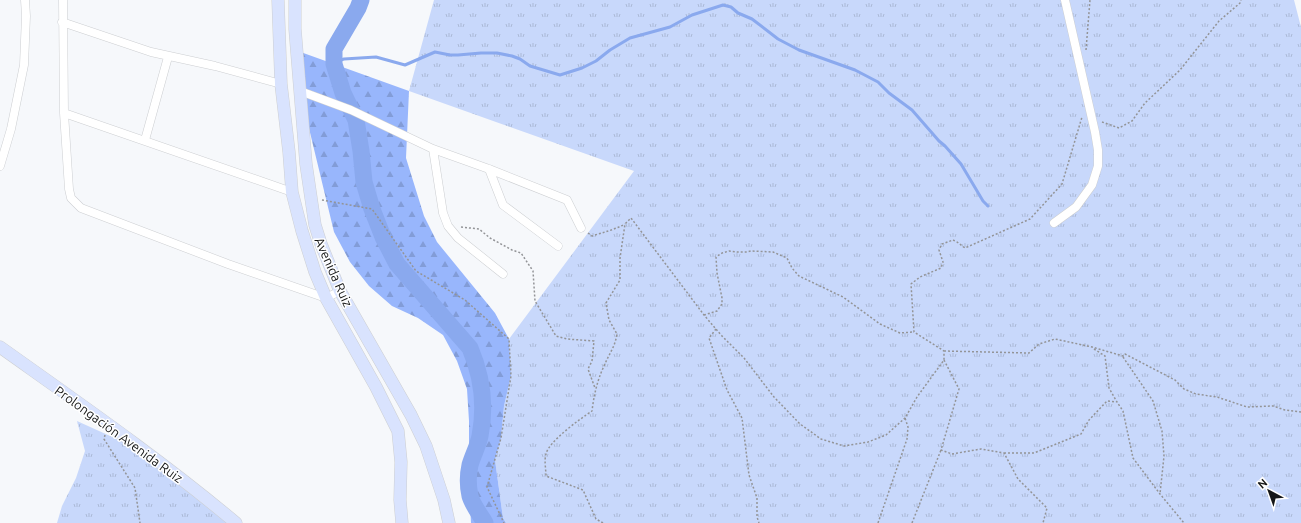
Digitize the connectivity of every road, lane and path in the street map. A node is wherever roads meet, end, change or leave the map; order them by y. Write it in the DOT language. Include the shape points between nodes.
graph roads {
  1 [pos="25,0"];
  2 [pos="63,0"];
  3 [pos="278,0"];
  4 [pos="295,0"];
  5 [pos="1065,0"];
  6 [pos="1090,0"];
  7 [pos="1241,0"];
  8 [pos="62,22"];
  9 [pos="1086,52"];
  10 [pos="168,57"];
  11 [pos="281,84"];
  12 [pos="300,91"];
  13 [pos="64,113"];
  14 [pos="1091,114"];
  15 [pos="145,140"];
  16 [pos="433,149"];
  17 [pos="0,166"];
  18 [pos="489,169"];
  19 [pos="292,192"];
  20 [pos="317,200"];
  21 [pos="1054,223"];
  22 [pos="625,224"];
  23 [pos="448,226"];
  24 [pos="581,228"];
  25 [pos="558,246"];
  26 [pos="503,274"];
  27 [pos="340,291"];
  28 [pos="326,298"];
  29 [pos="704,315"];
  30 [pos="716,329"];
  31 [pos="914,332"];
  32 [pos="0,347"];
  33 [pos="1092,347"];
  34 [pos="944,351"];
  35 [pos="1123,356"];
  36 [pos="944,360"];
  37 [pos="595,388"];
  38 [pos="1116,402"];
  39 [pos="1301,412"];
  40 [pos="905,418"];
  41 [pos="109,425"];
  42 [pos="941,450"];
  43 [pos="1004,453"];
  44 [pos="1160,494"];
  45 [pos="140,523"];
  46 [pos="236,523"];
  47 [pos="402,523"];
  48 [pos="449,523"];
  49 [pos="504,523"];
  50 [pos="603,523"];
  51 [pos="759,523"];
  52 [pos="878,523"];
  53 [pos="912,523"];
  54 [pos="1043,523"];
  55 [pos="1184,523"];
  1 -- 17 [label="street" via="24,65"];
  2 -- 8 [label="street"];
  3 -- 11 [label="street, Avenida Ruiz"];
  4 -- 12 [label="street, Avenida Ruiz"];
  5 -- 14 [label="street"];
  6 -- 9 [label="path"];
  7 -- 14 [label="path" via="1218,21 1180,70 1145,103 1132,121 1119,128 1099,121"];
  8 -- 10 [label="street"];
  8 -- 13 [label="street"];
  10 -- 11 [label="street" via="216,66"];
  10 -- 15 [label="street"];
  11 -- 19 [label="street, Avenida Ruiz"];
  12 -- 16 [label="street" via="351,110"];
  12 -- 27 [label="street, Avenida Ruiz" via="306,164 315,225"];
  13 -- 15 [label="street"];
  13 -- 28 [label="street" via="69,189 71,198 81,208"];
  14 -- 21 [label="street" via="1098,150 1098,166 1092,185 1076,207"];
  14 -- 31 [label="path" via="1084,110 1062,184 1030,219 965,248 953,240 942,244 939,250 943,262 941,268 911,284"];
  15 -- 19 [label="street"];
  16 -- 18 [label="street"];
  16 -- 23 [label="street" via="443,213"];
  18 -- 24 [label="street" via="567,200"];
  18 -- 25 [label="street" via="503,205"];
  19 -- 28 [label="street, Avenida Ruiz" via="315,272"];
  20 -- 49 [label="path" via="372,209 416,271 465,300 509,339 511,376 502,438 486,487"];
  22 -- 24 [label="path" via="592,236"];
  22 -- 29 [label="path" via="631,218"];
  22 -- 37 [label="path" via="620,280 606,303 609,320 617,334 616,340"];
  23 -- 26 [label="street" via="458,238"];
  23 -- 37 [label="path" via="479,229 490,238 521,253 533,271 535,302 556,336 567,340 594,341 592,361 588,369"];
  27 -- 28 [label="street"];
  27 -- 48 [label="street, Avenida Ruiz" via="426,446"];
  28 -- 47 [label="street, Avenida Ruiz" via="398,431"];
  29 -- 30 [label="path"];
  29 -- 31 [label="path" via="717,311 722,304 716,257 729,251 773,252 787,258 799,276 843,297 880,324 900,333"];
  30 -- 40 [label="path" via="744,358 774,397 800,424 820,439 844,446 868,442 886,435"];
  30 -- 51 [label="path" via="710,338 727,390 742,418 750,475 757,498"];
  31 -- 34 [label="path"];
  32 -- 41 [label="street, Prolongación Avenida Ruiz"];
  33 -- 34 [label="path" via="1055,339 1039,344 1029,353"];
  33 -- 35 [label="path"];
  33 -- 38 [label="path" via="1105,356 1109,388"];
  34 -- 36 [label="path"];
  35 -- 39 [label="path" via="1125,354 1175,380 1184,389 1196,394 1217,397 1247,407 1273,406"];
  35 -- 44 [label="path" via="1153,401 1162,431 1164,456"];
  36 -- 40 [label="path"];
  36 -- 42 [label="path" via="960,389"];
  37 -- 50 [label="path" via="592,411 571,426 546,454 546,476 582,490 596,519"];
  38 -- 43 [label="path" via="1106,401 1089,420 1081,434 1034,453"];
  38 -- 44 [label="path" via="1123,411 1133,458"];
  40 -- 52 [label="path" via="908,427 907,439"];
  41 -- 45 [label="path" via="104,439 135,488"];
  41 -- 46 [label="street, Prolongación Avenida Ruiz"];
  42 -- 43 [label="path" via="952,454 981,449"];
  42 -- 53 [label="path"];
  43 -- 54 [label="path" via="1018,479 1047,508"];
  44 -- 55 [label="path"];
}
